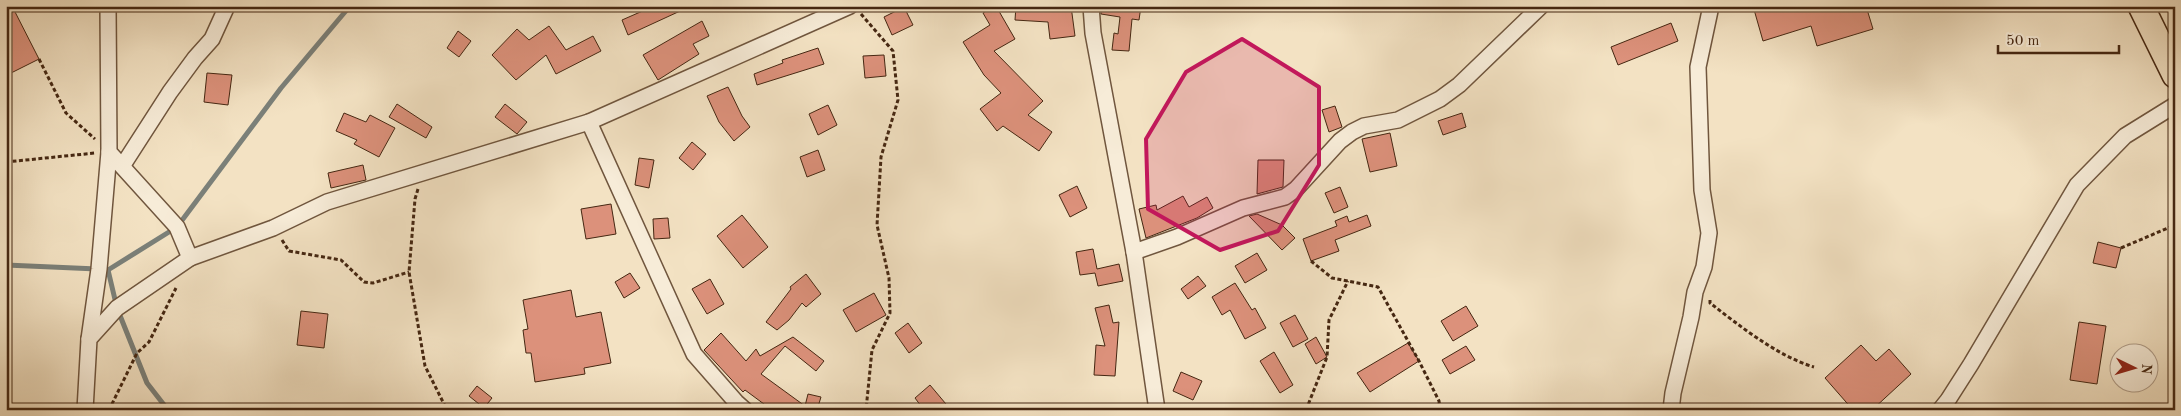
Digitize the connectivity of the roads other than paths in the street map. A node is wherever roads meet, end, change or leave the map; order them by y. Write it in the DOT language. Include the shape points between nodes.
graph roads {
  1 [pos="108,6"];
  2 [pos="227,6"];
  3 [pos="1091,6"];
  4 [pos="1541,6"];
  5 [pos="1711,6"];
  6 [pos="2141,6"];
  7 [pos="855,10"];
  8 [pos="2175,74"];
  9 [pos="2175,105"];
  10 [pos="589,122"];
  11 [pos="108,152"];
  12 [pos="123,165"];
  13 [pos="1134,252"];
  14 [pos="190,258"];
  15 [pos="89,339"];
  16 [pos="85,410"];
  17 [pos="745,410"];
  18 [pos="1157,410"];
  19 [pos="1671,410"];
  20 [pos="1940,410"];
  1 -- 11 [label="street"];
  2 -- 12 [label="street" via="212,40 170,92"];
  3 -- 13 [label="street" via="1093,33"];
  4 -- 13 [label="street" via="1459,85 1440,99 1398,120 1364,126 1352,132 1285,197 1243,208"];
  5 -- 19 [label="street" via="1698,67 1702,190 1708,234 1704,267 1695,292"];
  6 -- 8 [label="highway"];
  7 -- 10 [label="street"];
  9 -- 20 [label="street" via="2125,136 2077,186"];
  10 -- 14 [label="street" via="327,202 273,228"];
  10 -- 17 [label="street" via="694,354"];
  11 -- 12 [label="street"];
  11 -- 15 [label="street" via="99,269"];
  12 -- 14 [label="street" via="177,226"];
  13 -- 18 [label="street"];
  14 -- 15 [label="street" via="118,308"];
  15 -- 16 [label="street"];
}
